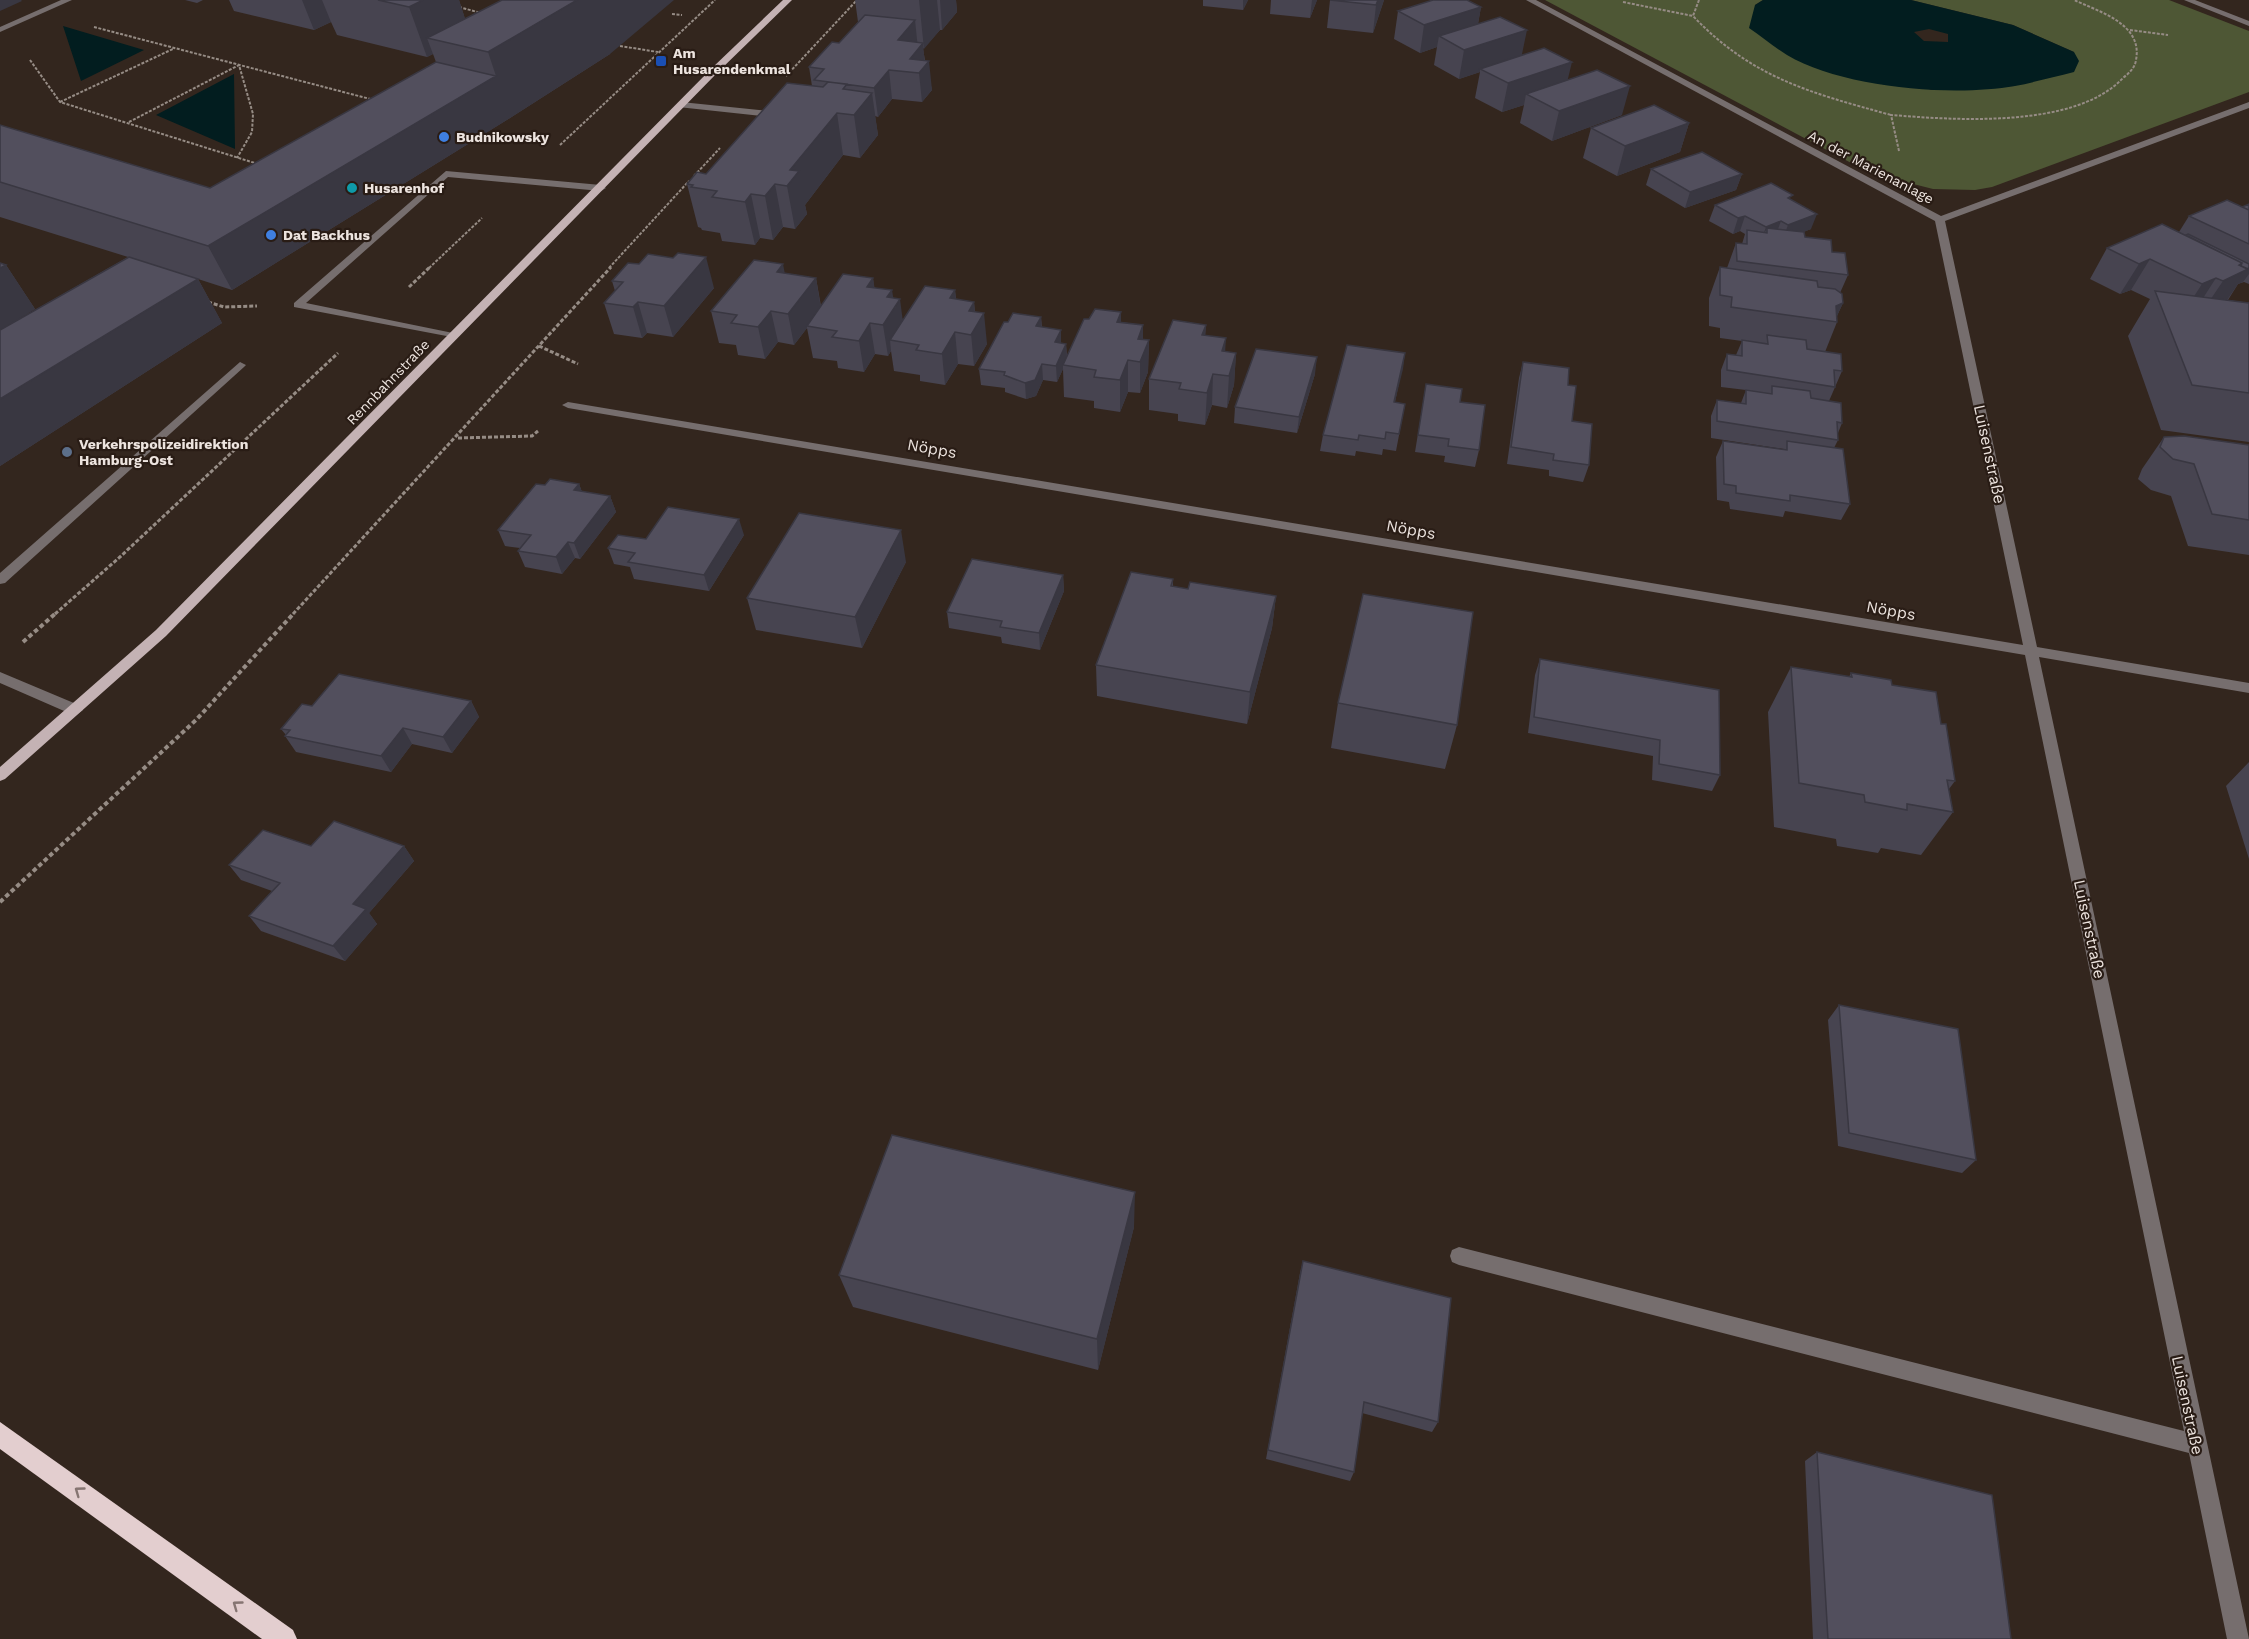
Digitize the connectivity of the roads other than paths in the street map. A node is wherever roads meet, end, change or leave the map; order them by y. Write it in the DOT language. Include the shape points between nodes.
graph roads {
  1 [pos="68,0"];
  2 [pos="788,0"];
  3 [pos="1530,0"];
  4 [pos="2188,0"];
  5 [pos="2249,24"];
  6 [pos="0,30"];
  7 [pos="681,105"];
  8 [pos="2249,105"];
  9 [pos="785,116"];
  10 [pos="601,188"];
  11 [pos="1940,220"];
  12 [pos="453,336"];
  13 [pos="240,365"];
  14 [pos="568,405"];
  15 [pos="0,580"];
  16 [pos="2033,652"];
  17 [pos="0,677"];
  18 [pos="2249,688"];
  19 [pos="76,710"];
  20 [pos="0,775"];
  21 [pos="1459,1256"];
  22 [pos="0,1434"];
  23 [pos="2195,1444"];
  24 [pos="284,1639"];
  25 [pos="2238,1639"];
  1 -- 6 [label="street"];
  2 -- 7 [label="main road, Rennbahnstraße"];
  3 -- 11 [label="street, An der Marienanlage"];
  4 -- 5 [label="street"];
  7 -- 9 [label="street"];
  7 -- 10 [label="main road, Rennbahnstraße"];
  8 -- 11 [label="street, An der Marienanlage"];
  10 -- 12 [label="main road, Rennbahnstraße"];
  10 -- 12 [label="street" via="446,174 298,305"];
  11 -- 16 [label="street, Luisenstraße"];
  12 -- 19 [label="main road, Rennbahnstraße" via="160,633"];
  13 -- 15 [label="street"];
  14 -- 16 [label="street, Nöpps"];
  16 -- 18 [label="street, Nöpps"];
  16 -- 23 [label="street, Luisenstraße"];
  17 -- 19 [label="street"];
  19 -- 20 [label="main road, Rennbahnstraße"];
  21 -- 23 [label="street"];
  24 -- 22 [label="highway, one-way"];
  23 -- 25 [label="street, Luisenstraße"];
}
